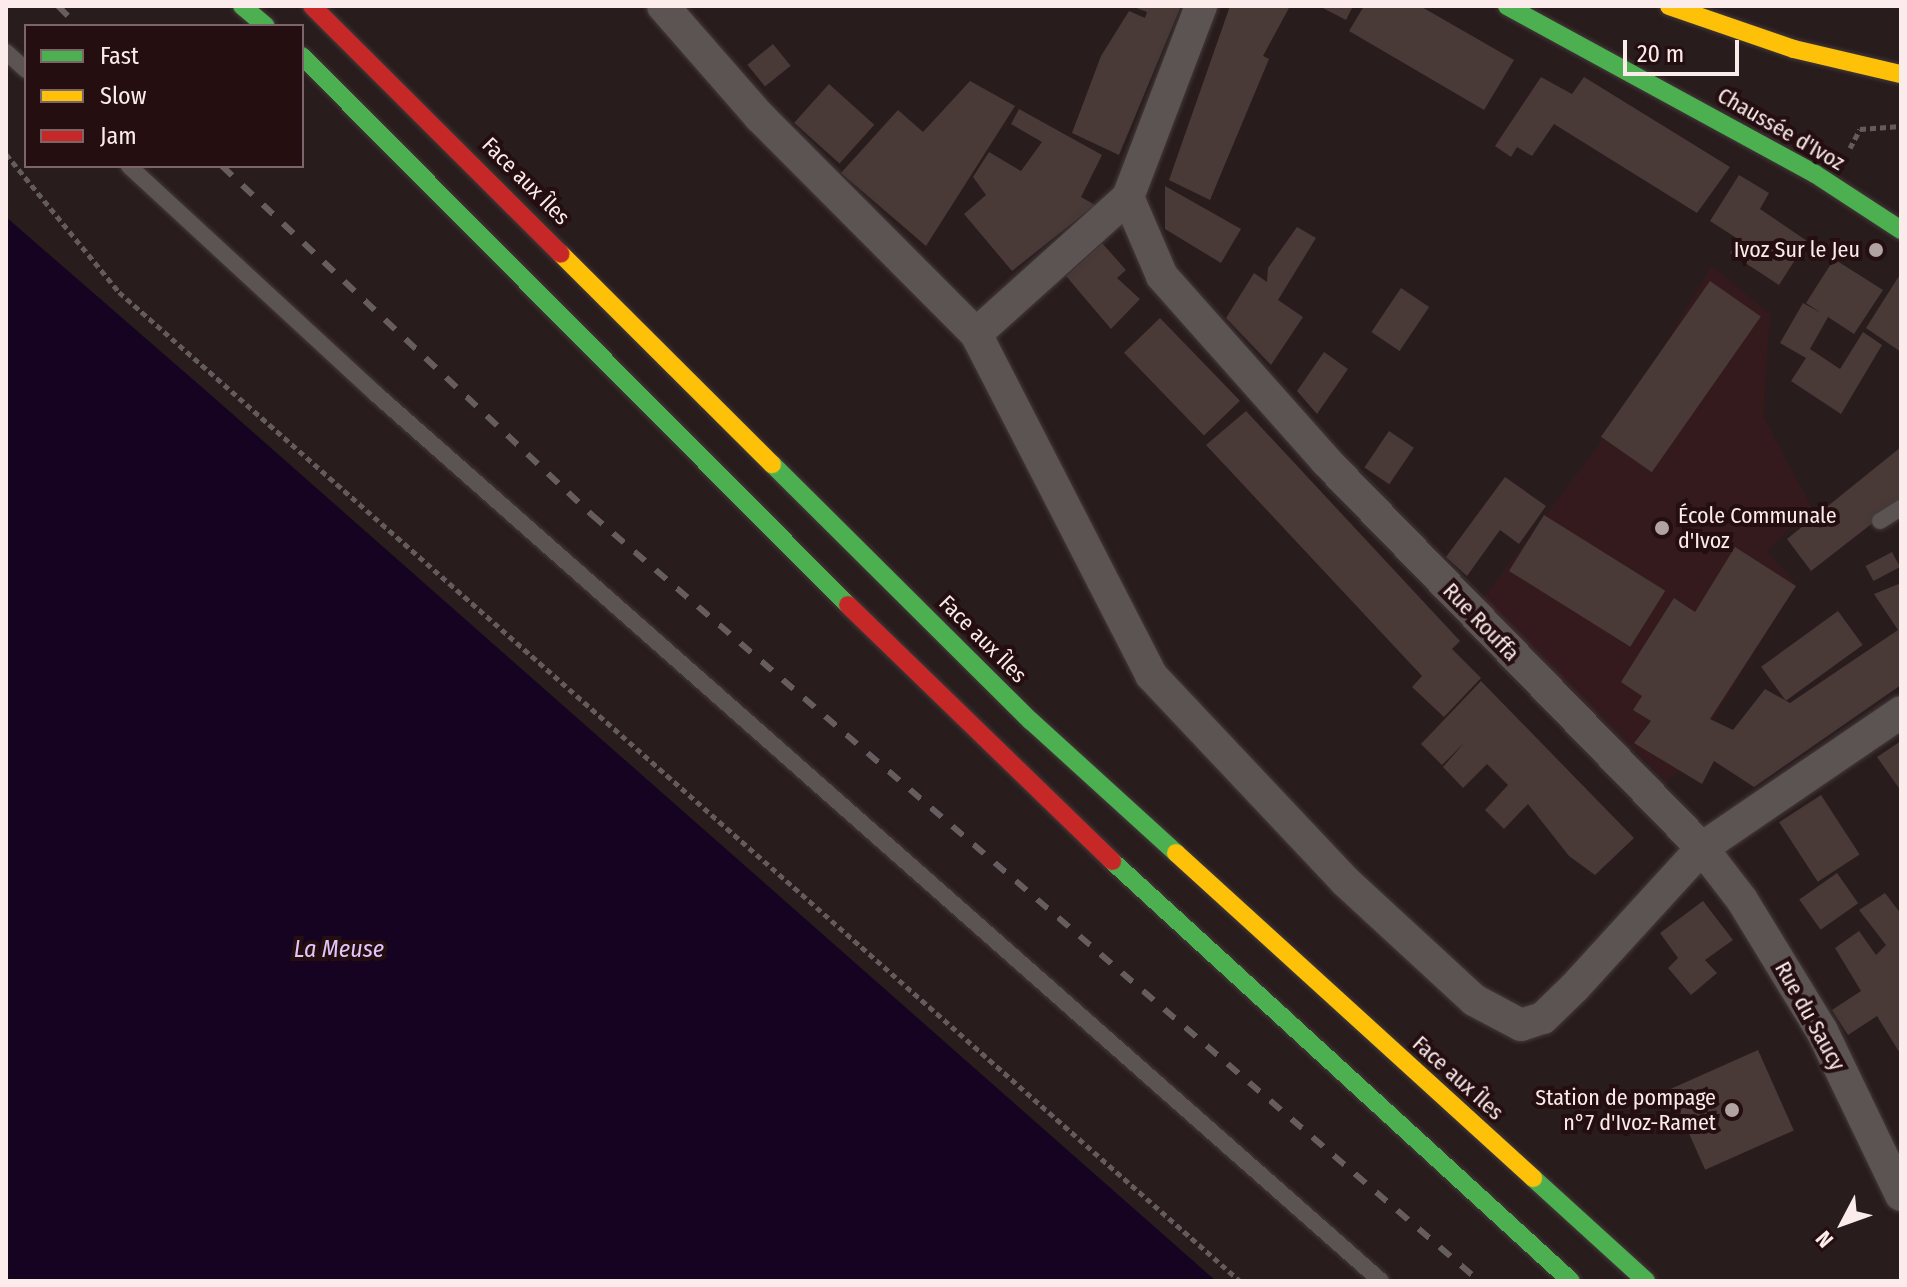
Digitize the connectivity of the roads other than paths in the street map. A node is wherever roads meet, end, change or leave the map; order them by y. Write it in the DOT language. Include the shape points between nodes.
graph roads {
  1 [pos="242,6"];
  2 [pos="260,6"];
  3 [pos="312,6"];
  4 [pos="327,6"];
  5 [pos="663,6"];
  6 [pos="1201,6"];
  7 [pos="1507,6"];
  8 [pos="1669,6"];
  9 [pos="264,24"];
  10 [pos="275,24"];
  11 [pos="353,39"];
  12 [pos="6,52"];
  13 [pos="304,58"];
  14 [pos="24,68"];
  15 [pos="1901,74"];
  16 [pos="131,168"];
  17 [pos="1128,197"];
  18 [pos="1901,230"];
  19 [pos="976,334"];
  20 [pos="1901,508"];
  21 [pos="1880,521"];
  22 [pos="1901,712"];
  23 [pos="1702,848"];
  24 [pos="1901,1195"];
  25 [pos="1381,1281"];
  26 [pos="1571,1281"];
  27 [pos="1646,1281"];
  1 -- 9 [label="main road"];
  2 -- 10 [label="main road"];
  3 -- 11 [label="main road, Face aux Îles"];
  4 -- 11 [label="main road"];
  5 -- 19 [label="street" via="819,179"];
  6 -- 17 [label="street"];
  7 -- 18 [label="main road, Chaussée d'Ivoz" via="1831,184"];
  8 -- 15 [label="main road" via="1794,49"];
  11 -- 27 [label="main road, Face aux Îles" via="1031,721"];
  12 -- 14 [label="lane"];
  13 -- 26 [label="main road" via="1004,762"];
  16 -- 25 [label="lane" via="376,394"];
  17 -- 19 [label="street"];
  17 -- 23 [label="street, Rue Rouffa" via="1162,276 1190,312"];
  19 -- 23 [label="street" via="1151,675 1308,845 1474,1000 1521,1025 1543,1018"];
  20 -- 21 [label="lane"];
  22 -- 23 [label="street"];
  23 -- 24 [label="street, Rue du Saucy" via="1742,900 1822,1031"];
}
